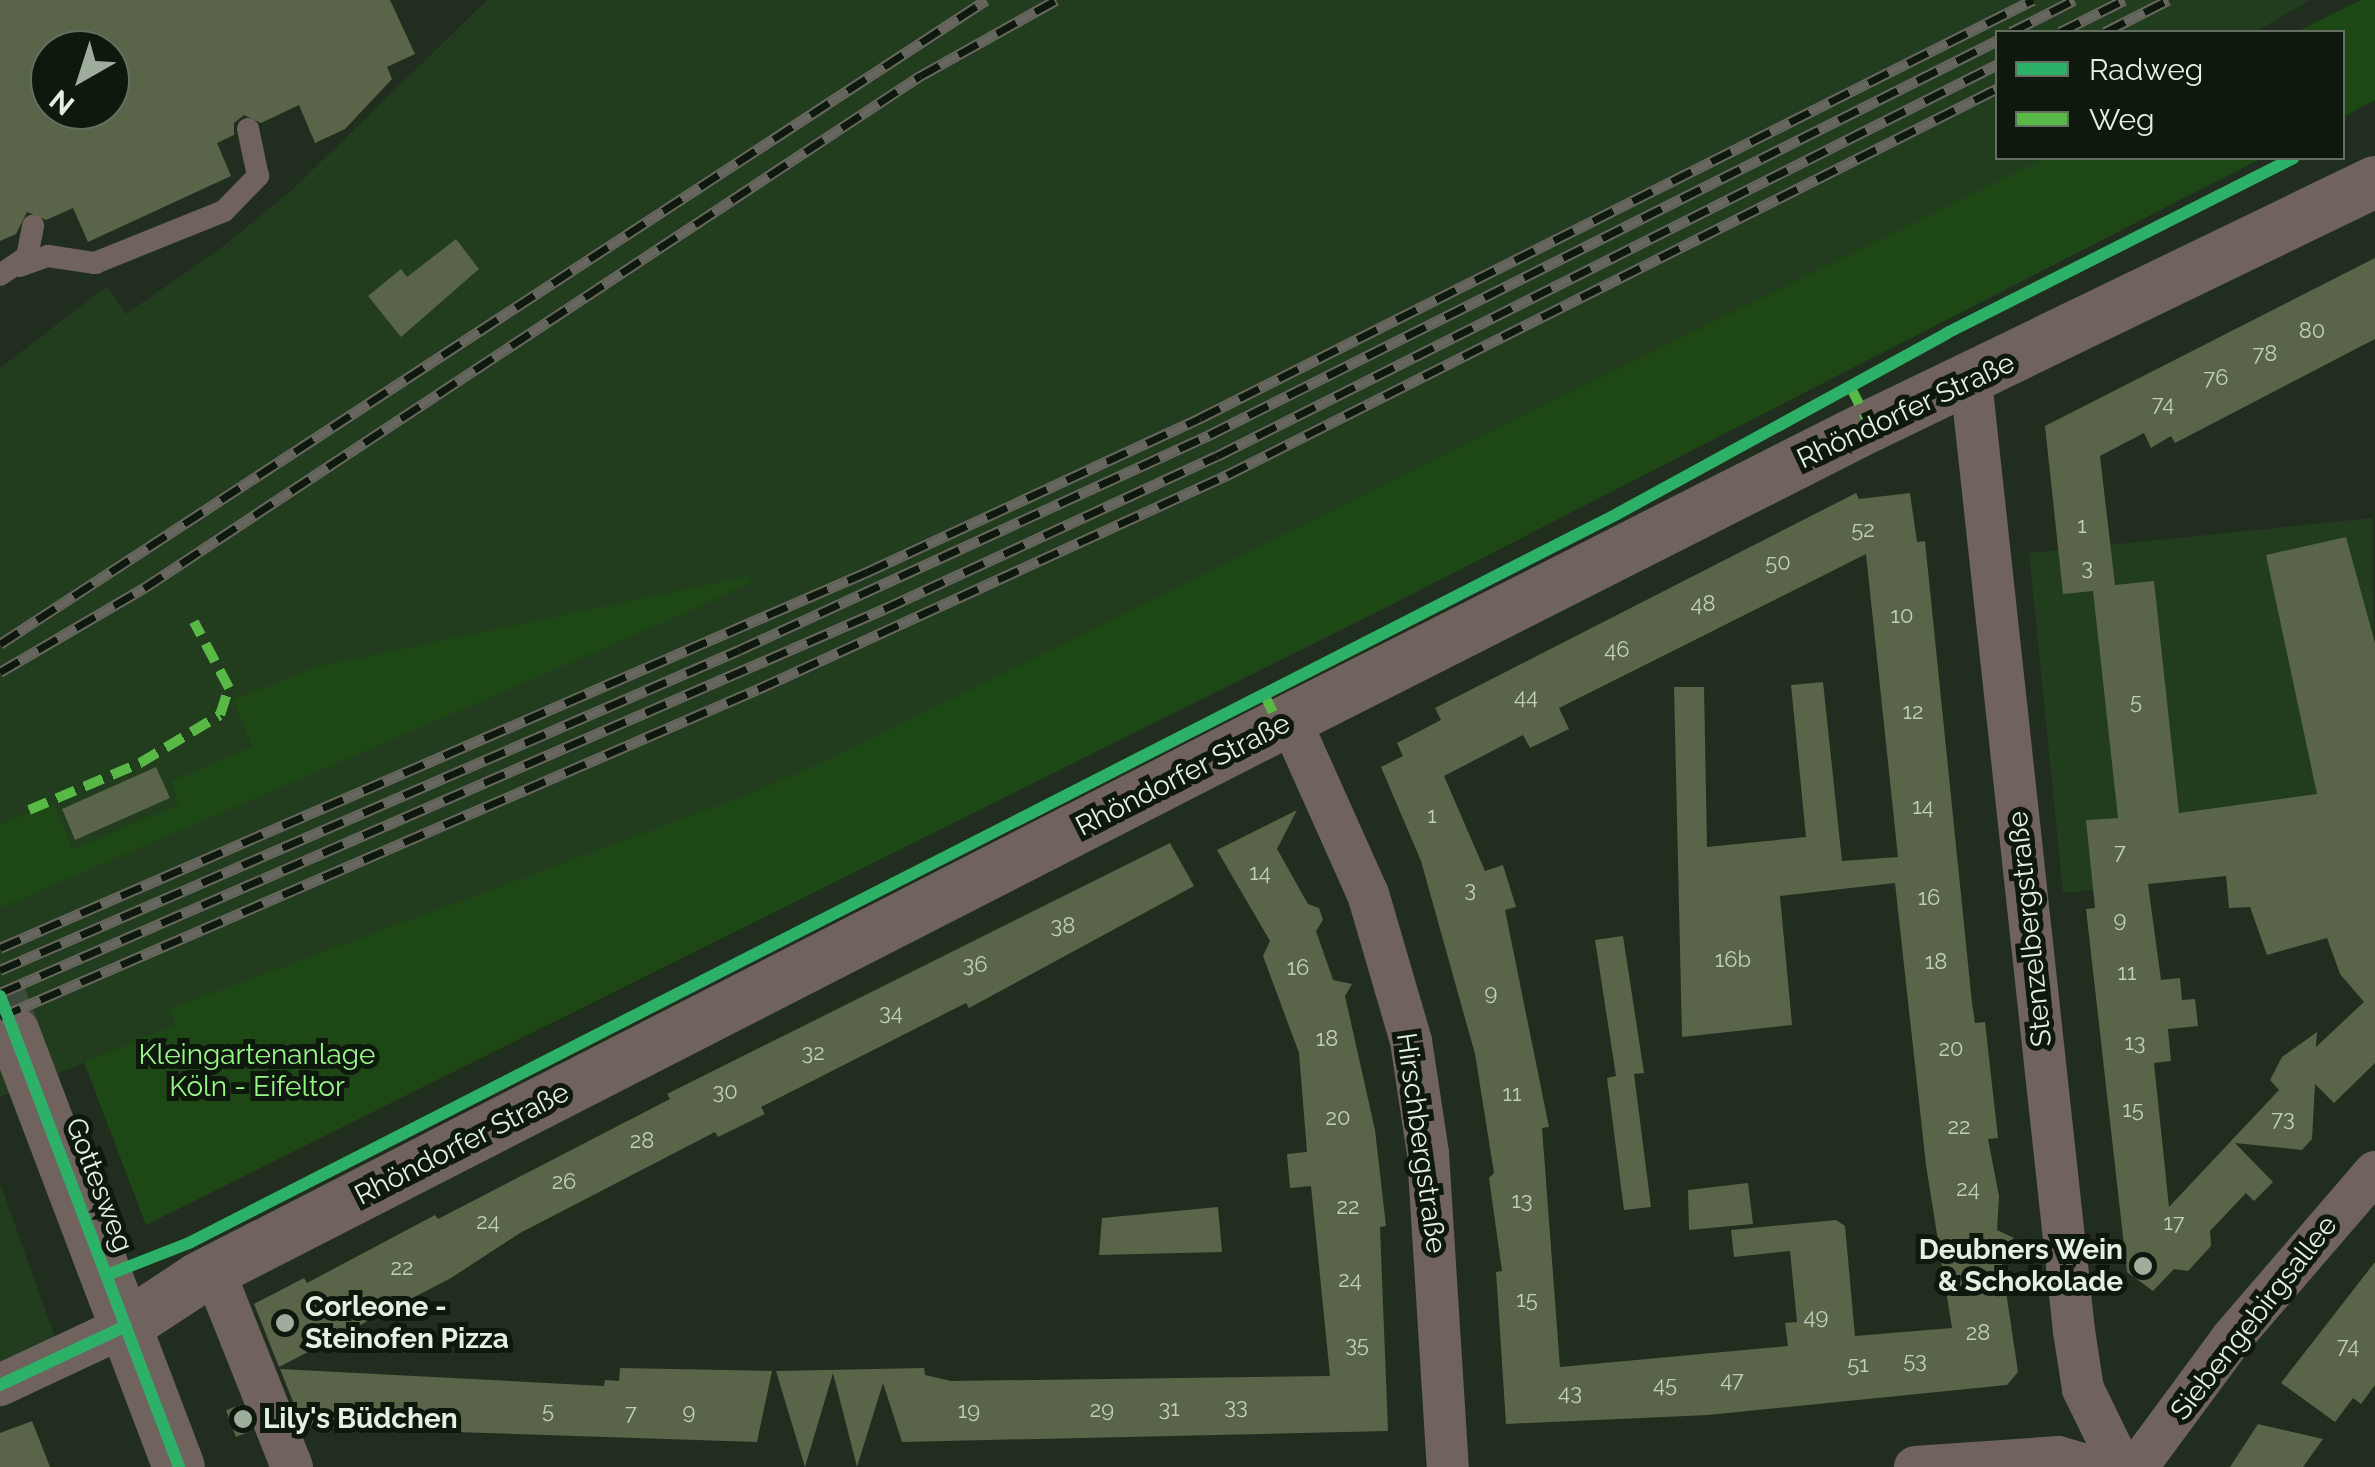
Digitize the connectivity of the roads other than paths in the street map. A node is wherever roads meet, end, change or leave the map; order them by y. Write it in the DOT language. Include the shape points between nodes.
graph roads {
  1 [pos="248,129"];
  2 [pos="2375,182"];
  3 [pos="33,226"];
  4 [pos="10,271"];
  5 [pos="1971,382"];
  6 [pos="1290,720"];
  7 [pos="14,1033"];
  8 [pos="2375,1172"];
  9 [pos="214,1271"];
  10 [pos="126,1326"];
  11 [pos="0,1386"];
  12 [pos="179,1467"];
  13 [pos="292,1467"];
  14 [pos="1448,1467"];
  15 [pos="1915,1467"];
  16 [pos="2092,1467"];
  17 [pos="2121,1467"];
  18 [pos="2137,1467"];
  1 -- 4 [label="lane" via="258,176 224,210 95,263 48,256"];
  2 -- 5 [label="street, Rhöndorfer Straße"];
  3 -- 4 [label="lane" via="34,242"];
  5 -- 6 [label="street, Rhöndorfer Straße" via="1870,426"];
  5 -- 17 [label="street, Stenzelbergstraße" via="2074,1331 2083,1389"];
  6 -- 9 [label="street, Rhöndorfer Straße"];
  6 -- 14 [label="street, Hirschbergstraße" via="1368,894 1411,1040 1428,1153"];
  7 -- 10 [label="street, Gottesweg"];
  8 -- 18 [label="street, Siebengebirgsallee" via="2232,1338"];
  9 -- 10 [label="street, Rhöndorfer Straße"];
  9 -- 13 [label="street"];
  10 -- 11 [label="street, Rhöndorfer Straße"];
  10 -- 12 [label="street, Gottesweg"];
  15 -- 16 [label="street" via="2058,1456"];
}
